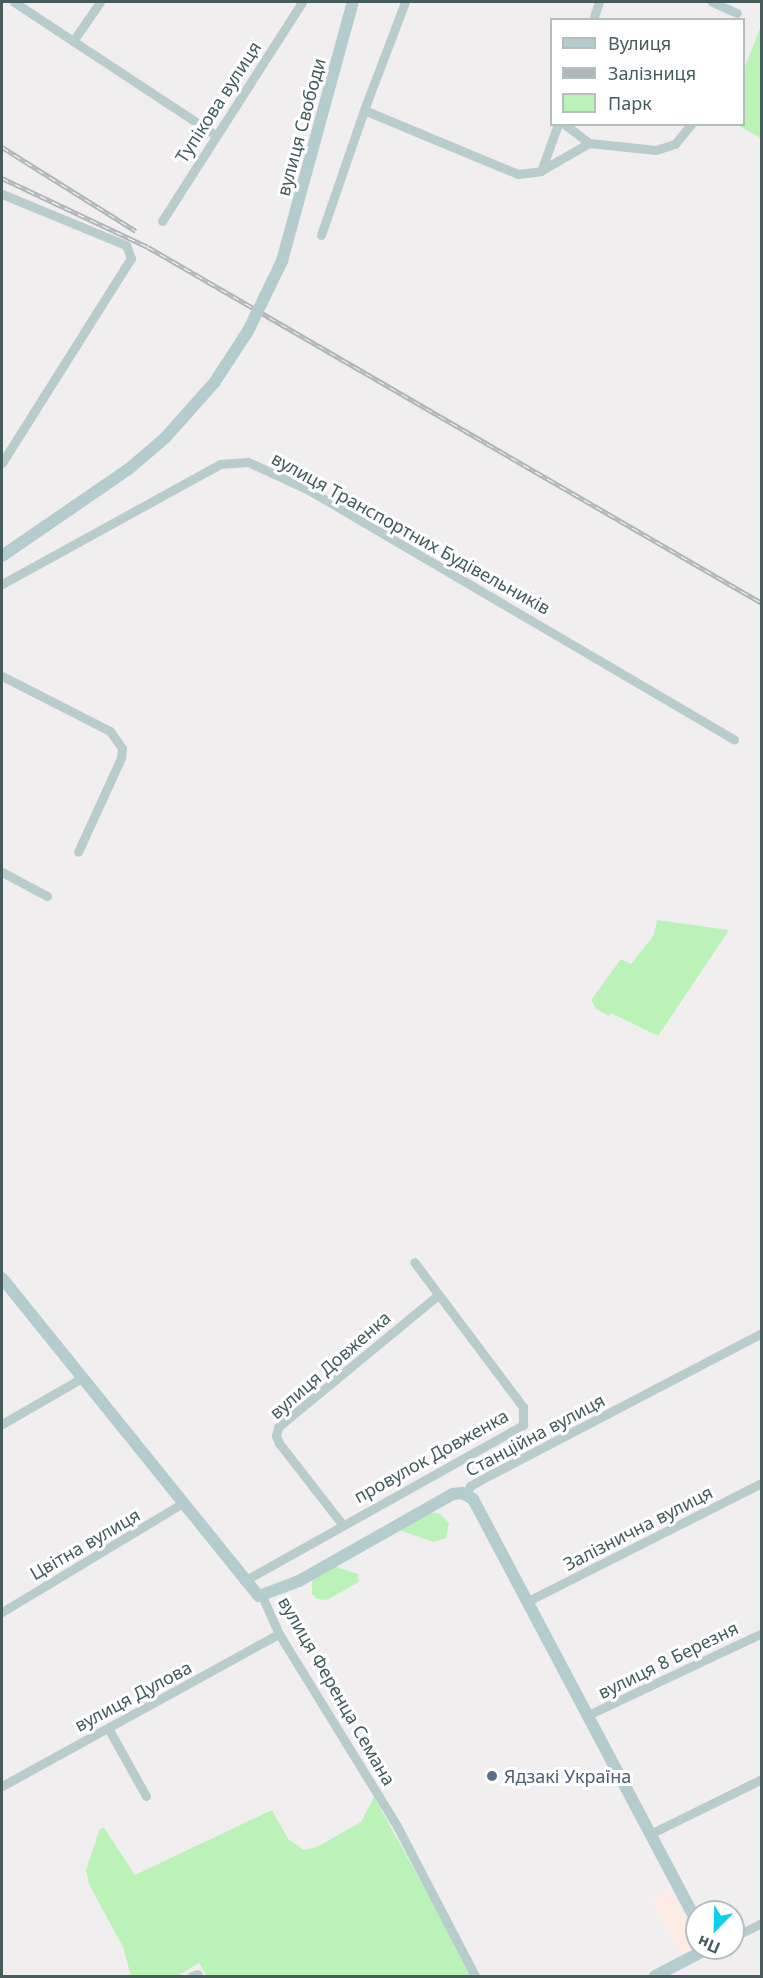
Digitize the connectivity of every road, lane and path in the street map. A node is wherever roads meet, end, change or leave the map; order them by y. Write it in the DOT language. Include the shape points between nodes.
graph roads {
  1 [pos="14,2"];
  2 [pos="99,2"];
  3 [pos="302,2"];
  4 [pos="353,2"];
  5 [pos="405,2"];
  6 [pos="599,2"];
  7 [pos="712,2"];
  8 [pos="737,13"];
  9 [pos="594,18"];
  10 [pos="73,41"];
  11 [pos="364,110"];
  12 [pos="557,126"];
  13 [pos="567,126"];
  14 [pos="689,126"];
  15 [pos="216,135"];
  16 [pos="589,143"];
  17 [pos="541,171"];
  18 [pos="2,194"];
  19 [pos="162,221"];
  20 [pos="321,234"];
  21 [pos="2,463"];
  22 [pos="2,556"];
  23 [pos="2,584"];
  24 [pos="3,680"];
  25 [pos="734,740"];
  26 [pos="78,852"];
  27 [pos="2,872"];
  28 [pos="47,896"];
  29 [pos="414,1262"];
  30 [pos="2,1278"];
  31 [pos="438,1295"];
  32 [pos="762,1333"];
  33 [pos="82,1378"];
  34 [pos="2,1424"];
  35 [pos="762,1483"];
  36 [pos="466,1495"];
  37 [pos="183,1503"];
  38 [pos="342,1524"];
  39 [pos="244,1581"];
  40 [pos="262,1596"];
  41 [pos="528,1601"];
  42 [pos="2,1612"];
  43 [pos="762,1633"];
  44 [pos="279,1634"];
  45 [pos="588,1716"];
  46 [pos="108,1728"];
  47 [pos="762,1779"];
  48 [pos="2,1786"];
  49 [pos="146,1796"];
  50 [pos="650,1834"];
  51 [pos="685,1900"];
  52 [pos="762,1923"];
  53 [pos="745,1931"];
  54 [pos="687,1960"];
  55 [pos="475,1977"];
  56 [pos="655,1977"];
  1 -- 10 [label="street"];
  2 -- 10 [label="street"];
  3 -- 15 [label="street, Тупікова вулиця"];
  4 -- 22 [label="street, вулиця Свободи, bridge" via="282,261 248,331 214,383 165,438 130,468"];
  5 -- 11 [label="street"];
  6 -- 9 [label="street"];
  7 -- 8 [label="street"];
  10 -- 15 [label="street"];
  11 -- 17 [label="street" via="518,174"];
  11 -- 20 [label="street"];
  12 -- 17 [label="street"];
  13 -- 16 [label="street"];
  14 -- 16 [label="street" via="668,148"];
  15 -- 19 [label="street, Тупікова вулиця"];
  16 -- 17 [label="street"];
  18 -- 21 [label="street" via="126,245 131,258"];
  23 -- 25 [label="street, вулиця Транспортних Будівельників" via="220,464 248,462 307,489"];
  24 -- 26 [label="street" via="110,731 122,748"];
  27 -- 28 [label="street"];
  29 -- 31 [label="street, провулок Довженка"];
  30 -- 33 [label="street, вулиця Ференца Семана"];
  31 -- 38 [label="street, вулиця Довженка" via="278,1426 279,1443"];
  31 -- 38 [label="street, провулок Довженка" via="523,1407 523,1425"];
  32 -- 36 [label="street, Станційна вулиця" via="470,1486"];
  33 -- 34 [label="street"];
  33 -- 37 [label="street, вулиця Ференца Семана"];
  35 -- 41 [label="street, Залізнична вулиця"];
  36 -- 40 [label="street, Станційна вулиця" via="458,1493 441,1500 299,1581"];
  36 -- 41 [label="street" via="476,1504"];
  37 -- 39 [label="street, вулиця Ференца Семана"];
  37 -- 42 [label="street, Цвітна вулиця"];
  38 -- 39 [label="street, провулок Довженка"];
  39 -- 40 [label="street, вулиця Ференца Семана"];
  40 -- 44 [label="street, вулиця Ференца Семана"];
  41 -- 45 [label="street"];
  43 -- 45 [label="street, вулиця 8 Березня"];
  44 -- 46 [label="street, вулиця Дулова"];
  44 -- 55 [label="street, вулиця Ференца Семана" via="397,1826"];
  45 -- 50 [label="street"];
  46 -- 48 [label="street, вулиця Дулова"];
  46 -- 49 [label="street"];
  47 -- 50 [label="street"];
  50 -- 51 [label="street"];
  52 -- 53 [label="street"];
  54 -- 56 [label="street"];
}
